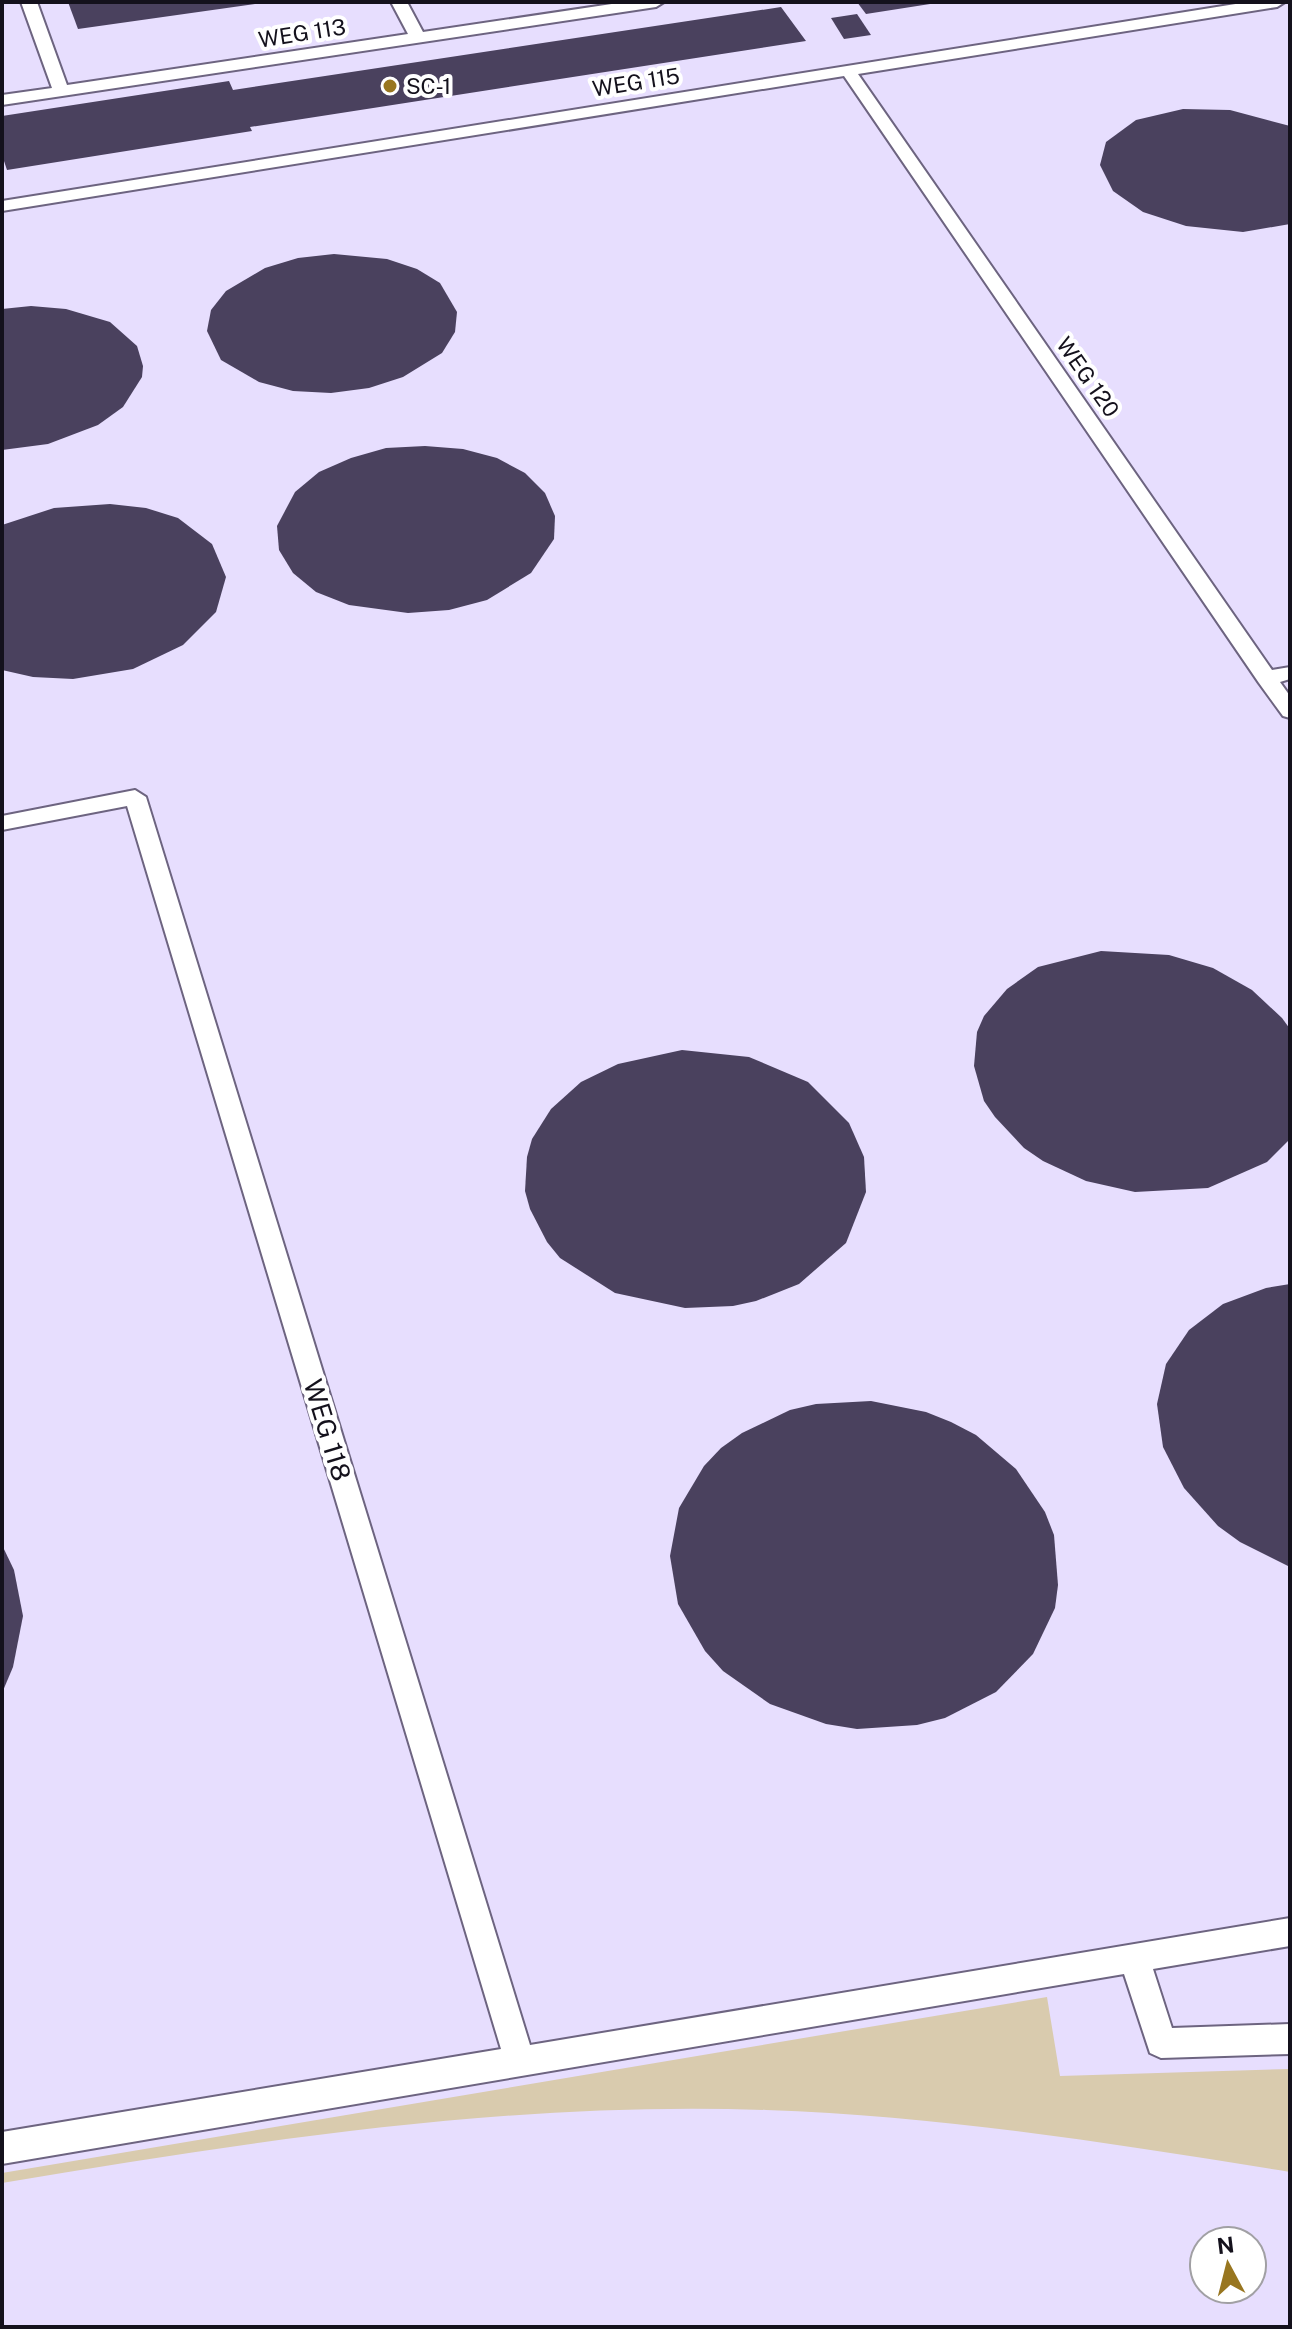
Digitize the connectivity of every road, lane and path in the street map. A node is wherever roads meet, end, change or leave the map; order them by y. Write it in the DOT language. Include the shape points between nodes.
graph roads {
  1 [pos="29,2"];
  2 [pos="399,2"];
  3 [pos="656,2"];
  4 [pos="1277,2"];
  5 [pos="418,38"];
  6 [pos="848,71"];
  7 [pos="61,91"];
  8 [pos="2,100"];
  9 [pos="2,206"];
  10 [pos="1290,673"];
  11 [pos="1266,678"];
  12 [pos="1290,711"];
  13 [pos="2,823"];
  14 [pos="1290,1932"];
  15 [pos="1135,1960"];
  16 [pos="1290,2039"];
  17 [pos="520,2063"];
  18 [pos="2,2148"];
  1 -- 7 [label="lane"];
  2 -- 5 [label="lane"];
  3 -- 5 [label="lane, WEG 113"];
  4 -- 6 [label="lane, WEG 115"];
  5 -- 7 [label="lane, WEG 113"];
  6 -- 9 [label="lane, WEG 115"];
  6 -- 11 [label="lane, WEG 120"];
  7 -- 8 [label="lane, WEG 113"];
  10 -- 11 [label="lane"];
  11 -- 12 [label="lane, WEG 120"];
  13 -- 17 [label="lane, WEG 118" via="135,797"];
  14 -- 15 [label="lane"];
  15 -- 16 [label="lane" via="1161,2043"];
  15 -- 17 [label="lane"];
  17 -- 18 [label="lane"];
}
